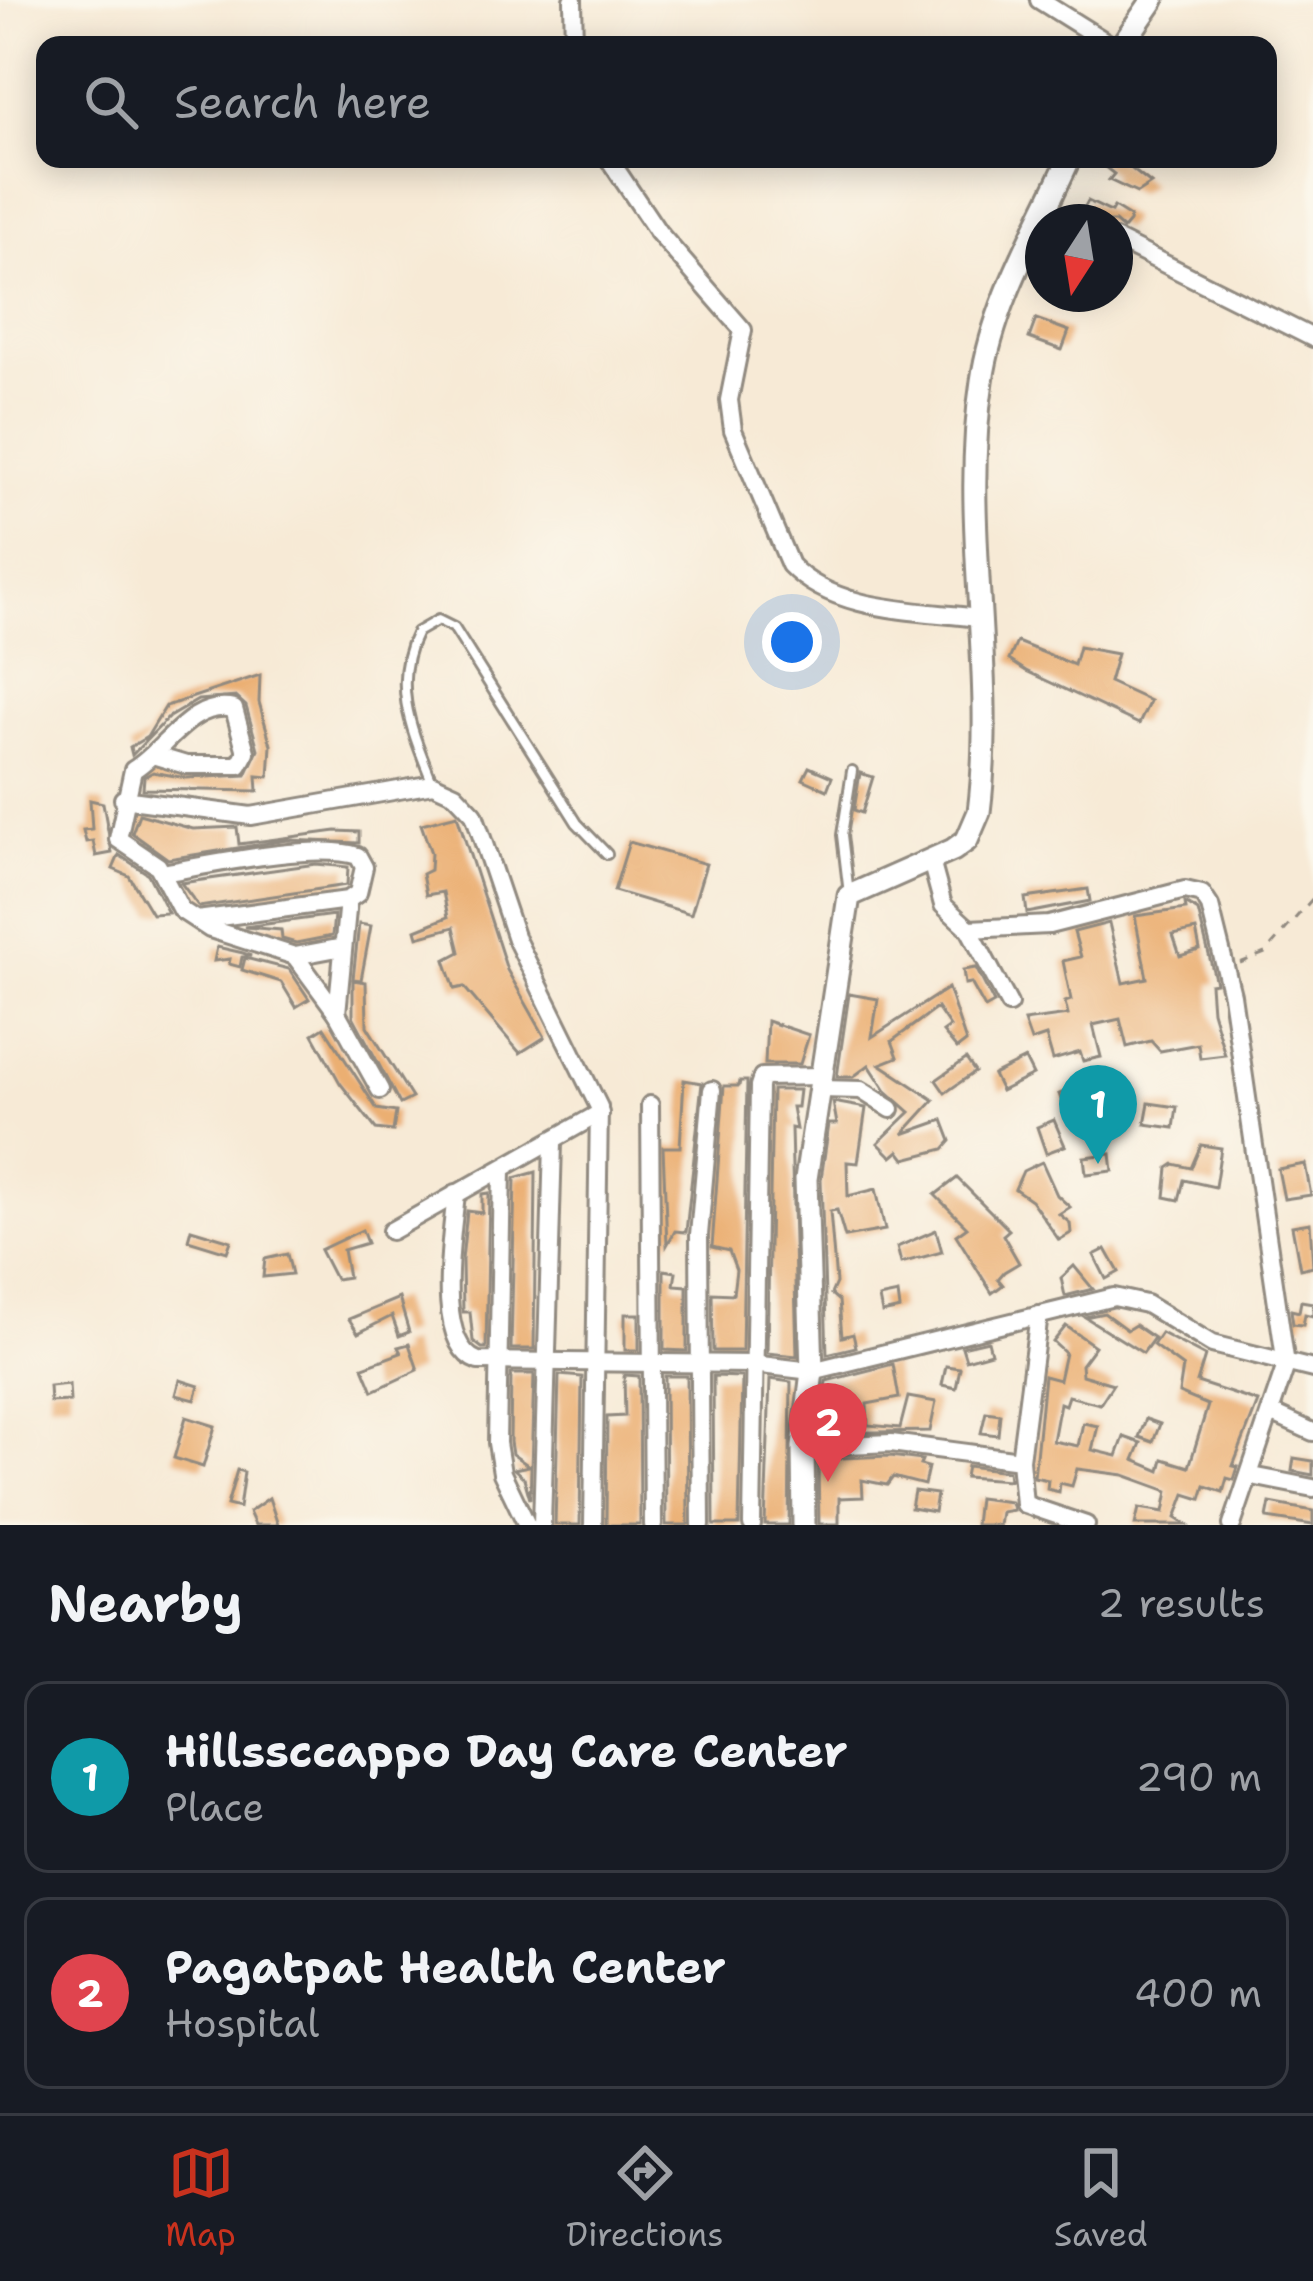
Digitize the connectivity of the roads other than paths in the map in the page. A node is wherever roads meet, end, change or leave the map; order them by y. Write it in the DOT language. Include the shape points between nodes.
graph roads {
  1 [pos="573,0"];
  2 [pos="1039,0"];
  3 [pos="1153,0"];
  4 [pos="574,36"];
  5 [pos="1097,36"];
  6 [pos="1128,36"];
  7 [pos="615,168"];
  8 [pos="1065,168"];
  9 [pos="1050,204"];
  10 [pos="1133,248"];
  11 [pos="1025,256"];
  12 [pos="1313,338"];
  13 [pos="978,618"];
  14 [pos="156,756"];
  15 [pos="852,771"];
  16 [pos="433,784"];
  17 [pos="122,799"];
  18 [pos="607,854"];
  19 [pos="931,861"];
  20 [pos="162,873"];
  21 [pos="849,896"];
  22 [pos="348,900"];
  23 [pos="196,920"];
  24 [pos="969,928"];
  25 [pos="343,947"];
  26 [pos="296,956"];
  27 [pos="1009,1004"];
  28 [pos="337,1013"];
  29 [pos="822,1083"];
  30 [pos="380,1090"];
  31 [pos="712,1090"];
  32 [pos="650,1105"];
  33 [pos="891,1108"];
  34 [pos="600,1113"];
  35 [pos="553,1143"];
  36 [pos="502,1169"];
  37 [pos="456,1192"];
  38 [pos="392,1231"];
  39 [pos="1040,1315"];
  40 [pos="497,1362"];
  41 [pos="545,1362"];
  42 [pos="596,1362"];
  43 [pos="653,1364"];
  44 [pos="700,1364"];
  45 [pos="752,1364"];
  46 [pos="1286,1365"];
  47 [pos="1313,1369"];
  48 [pos="812,1371"];
  49 [pos="1271,1413"];
  50 [pos="1313,1432"];
  51 [pos="803,1447"];
  52 [pos="1020,1460"];
  53 [pos="1252,1475"];
  54 [pos="1313,1488"];
  55 [pos="527,1525"];
  56 [pos="542,1525"];
  57 [pos="593,1525"];
  58 [pos="653,1525"];
  59 [pos="701,1525"];
  60 [pos="752,1525"];
  61 [pos="804,1525"];
  62 [pos="1085,1525"];
  63 [pos="1232,1525"];
  1 -- 4 [label="street"];
  2 -- 5 [label="street"];
  3 -- 6 [label="street"];
  7 -- 13 [label="street" via="743,330 730,413 790,566 841,598"];
  8 -- 9 [label="street"];
  10 -- 12 [label="street"];
  11 -- 13 [label="street" via="982,377"];
  13 -- 19 [label="street" via="979,812 967,840"];
  14 -- 14 [label="street" via="239,765 246,752 237,714 223,706 187,721"];
  14 -- 17 [label="street" via="129,775"];
  15 -- 21 [label="lane" via="842,835"];
  16 -- 17 [label="street" via="251,816"];
  16 -- 18 [label="lane" via="407,715 403,678 418,632 438,620 454,628 577,823"];
  16 -- 34 [label="street" via="474,814 516,939"];
  17 -- 20 [label="street" via="118,838"];
  19 -- 21 [label="street"];
  19 -- 24 [label="street" via="943,905"];
  20 -- 22 [label="street" via="351,853 364,866 358,893"];
  20 -- 23 [label="street" via="176,905"];
  21 -- 29 [label="street"];
  22 -- 23 [label="street"];
  22 -- 25 [label="street"];
  23 -- 26 [label="street"];
  24 -- 27 [label="street"];
  24 -- 46 [label="street" via="1049,926 1197,891 1216,919 1227,967"];
  25 -- 26 [label="street"];
  25 -- 28 [label="street"];
  26 -- 28 [label="street"];
  28 -- 30 [label="street"];
  29 -- 33 [label="street" via="861,1090"];
  29 -- 45 [label="street" via="762,1076 759,1086"];
  29 -- 48 [label="street" via="804,1215"];
  31 -- 44 [label="street" via="699,1235"];
  32 -- 43 [label="street"];
  34 -- 35 [label="street"];
  34 -- 42 [label="street"];
  35 -- 36 [label="street"];
  35 -- 41 [label="street"];
  36 -- 37 [label="street"];
  36 -- 40 [label="street"];
  37 -- 38 [label="street"];
  37 -- 40 [label="street" via="451,1324 467,1356"];
  39 -- 46 [label="street" via="1124,1297 1190,1334"];
  39 -- 48 [label="street"];
  39 -- 52 [label="street"];
  40 -- 41 [label="street"];
  40 -- 55 [label="street" via="499,1459"];
  41 -- 42 [label="street"];
  41 -- 56 [label="street"];
  42 -- 43 [label="street"];
  42 -- 57 [label="street"];
  43 -- 44 [label="street"];
  43 -- 58 [label="street"];
  44 -- 45 [label="street"];
  44 -- 59 [label="street"];
  45 -- 48 [label="street"];
  45 -- 60 [label="street"];
  46 -- 47 [label="street"];
  46 -- 49 [label="street"];
  48 -- 51 [label="street"];
  49 -- 50 [label="street"];
  49 -- 53 [label="street"];
  51 -- 52 [label="street" via="891,1442"];
  51 -- 61 [label="street"];
  52 -- 62 [label="street" via="1024,1504"];
  53 -- 54 [label="street"];
  53 -- 63 [label="street"];
}
